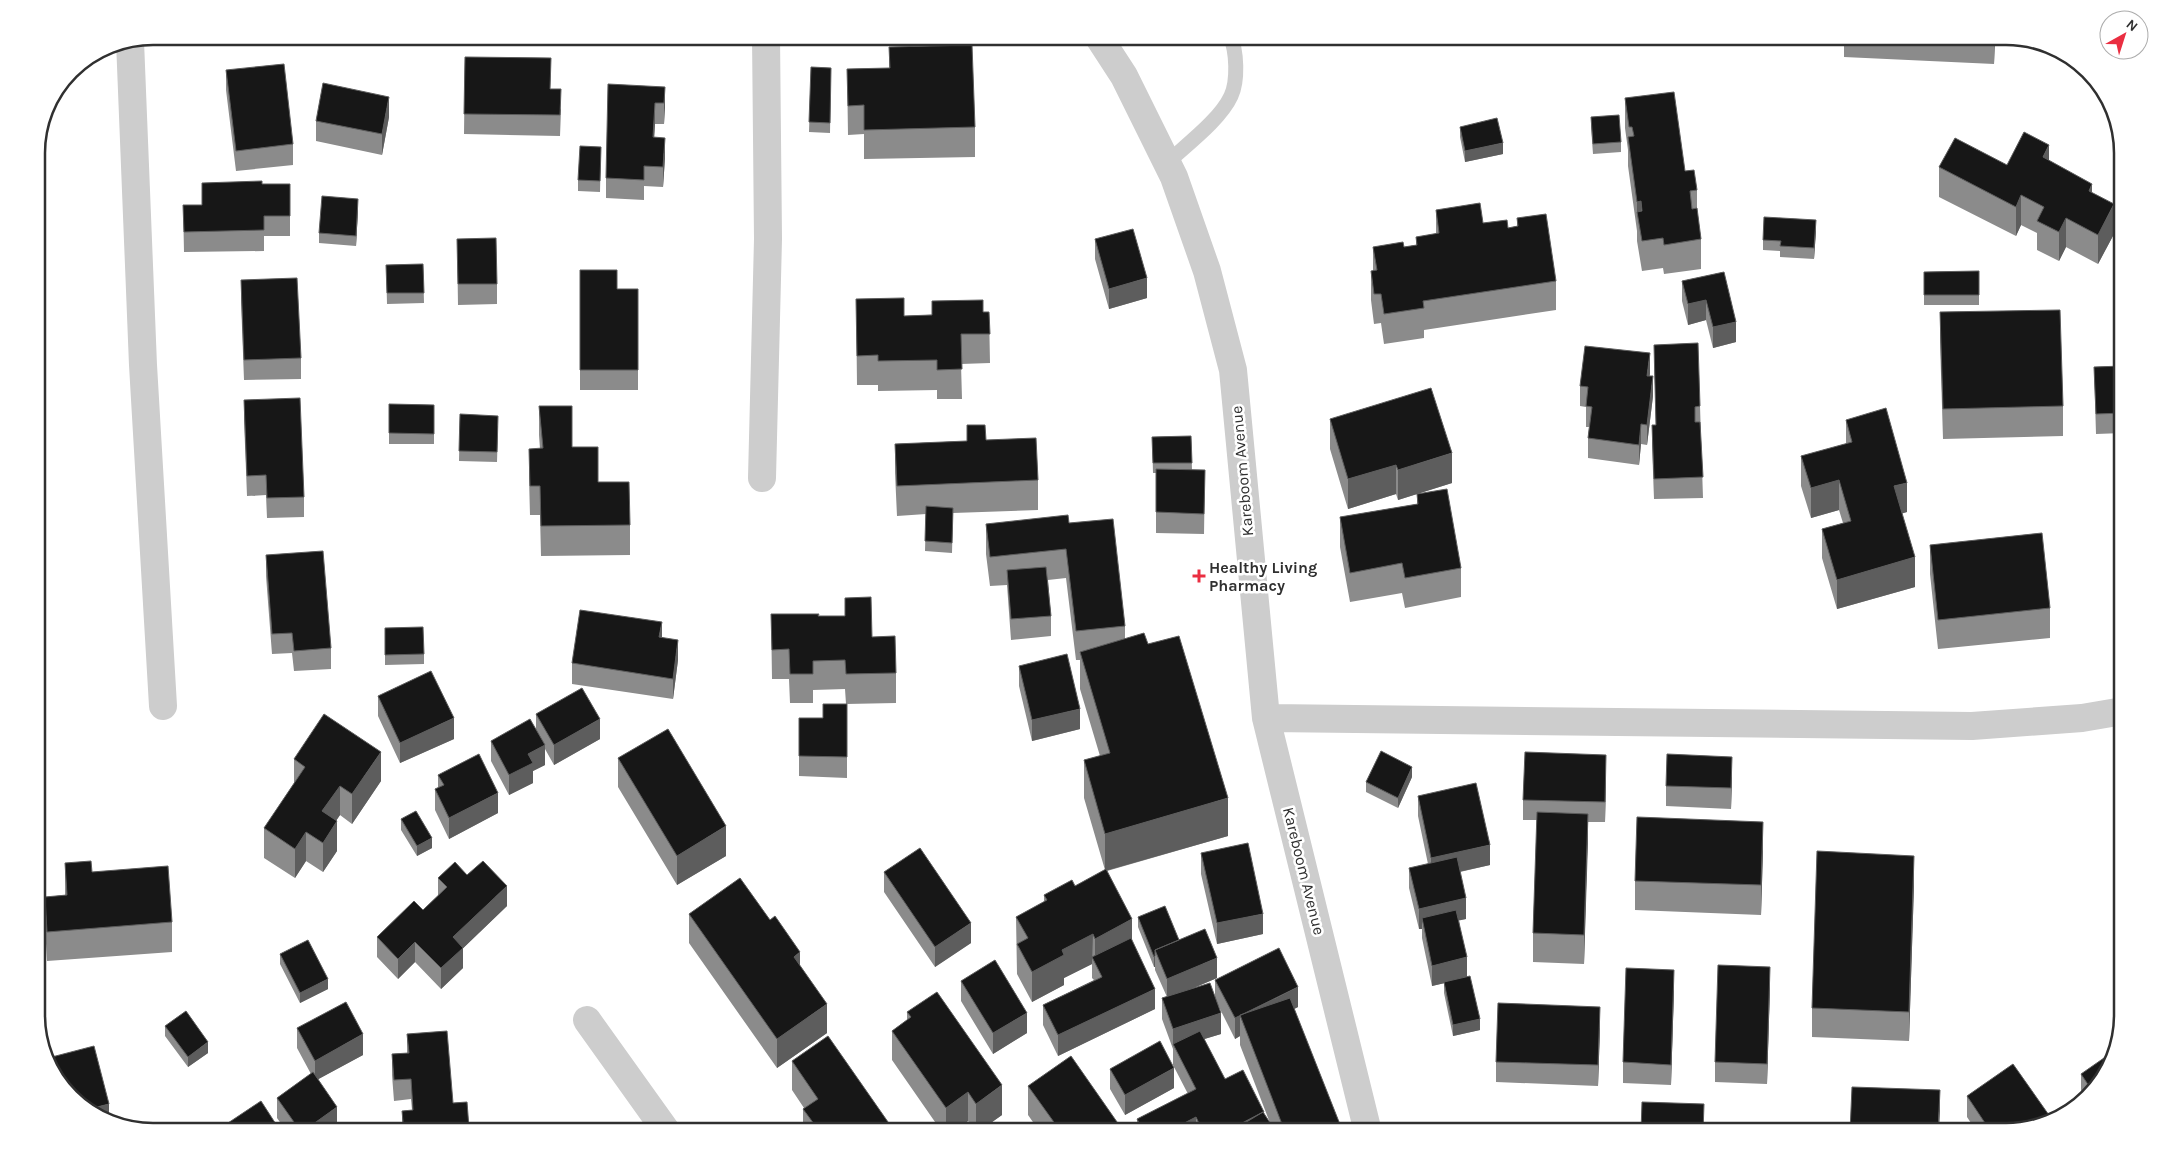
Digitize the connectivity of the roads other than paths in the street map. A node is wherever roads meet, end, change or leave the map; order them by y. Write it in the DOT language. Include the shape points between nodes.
graph roads {
  1 [pos="766,45"];
  2 [pos="1104,45"];
  3 [pos="1234,45"];
  4 [pos="130,48"];
  5 [pos="1167,163"];
  6 [pos="762,478"];
  7 [pos="164,706"];
  8 [pos="2114,713"];
  9 [pos="1266,718"];
  10 [pos="588,1020"];
  11 [pos="661,1123"];
  12 [pos="1366,1123"];
  1 -- 6 [label="street" via="768,239"];
  2 -- 5 [label="street, Kareboom Avenue" via="1124,76"];
  3 -- 5 [label="lane" via="1232,96"];
  4 -- 7 [label="street" via="143,365"];
  5 -- 9 [label="street, Kareboom Avenue" via="1207,271 1233,370"];
  8 -- 9 [label="street" via="1972,726"];
  9 -- 12 [label="street, Kareboom Avenue"];
  10 -- 11 [label="street"];
}
